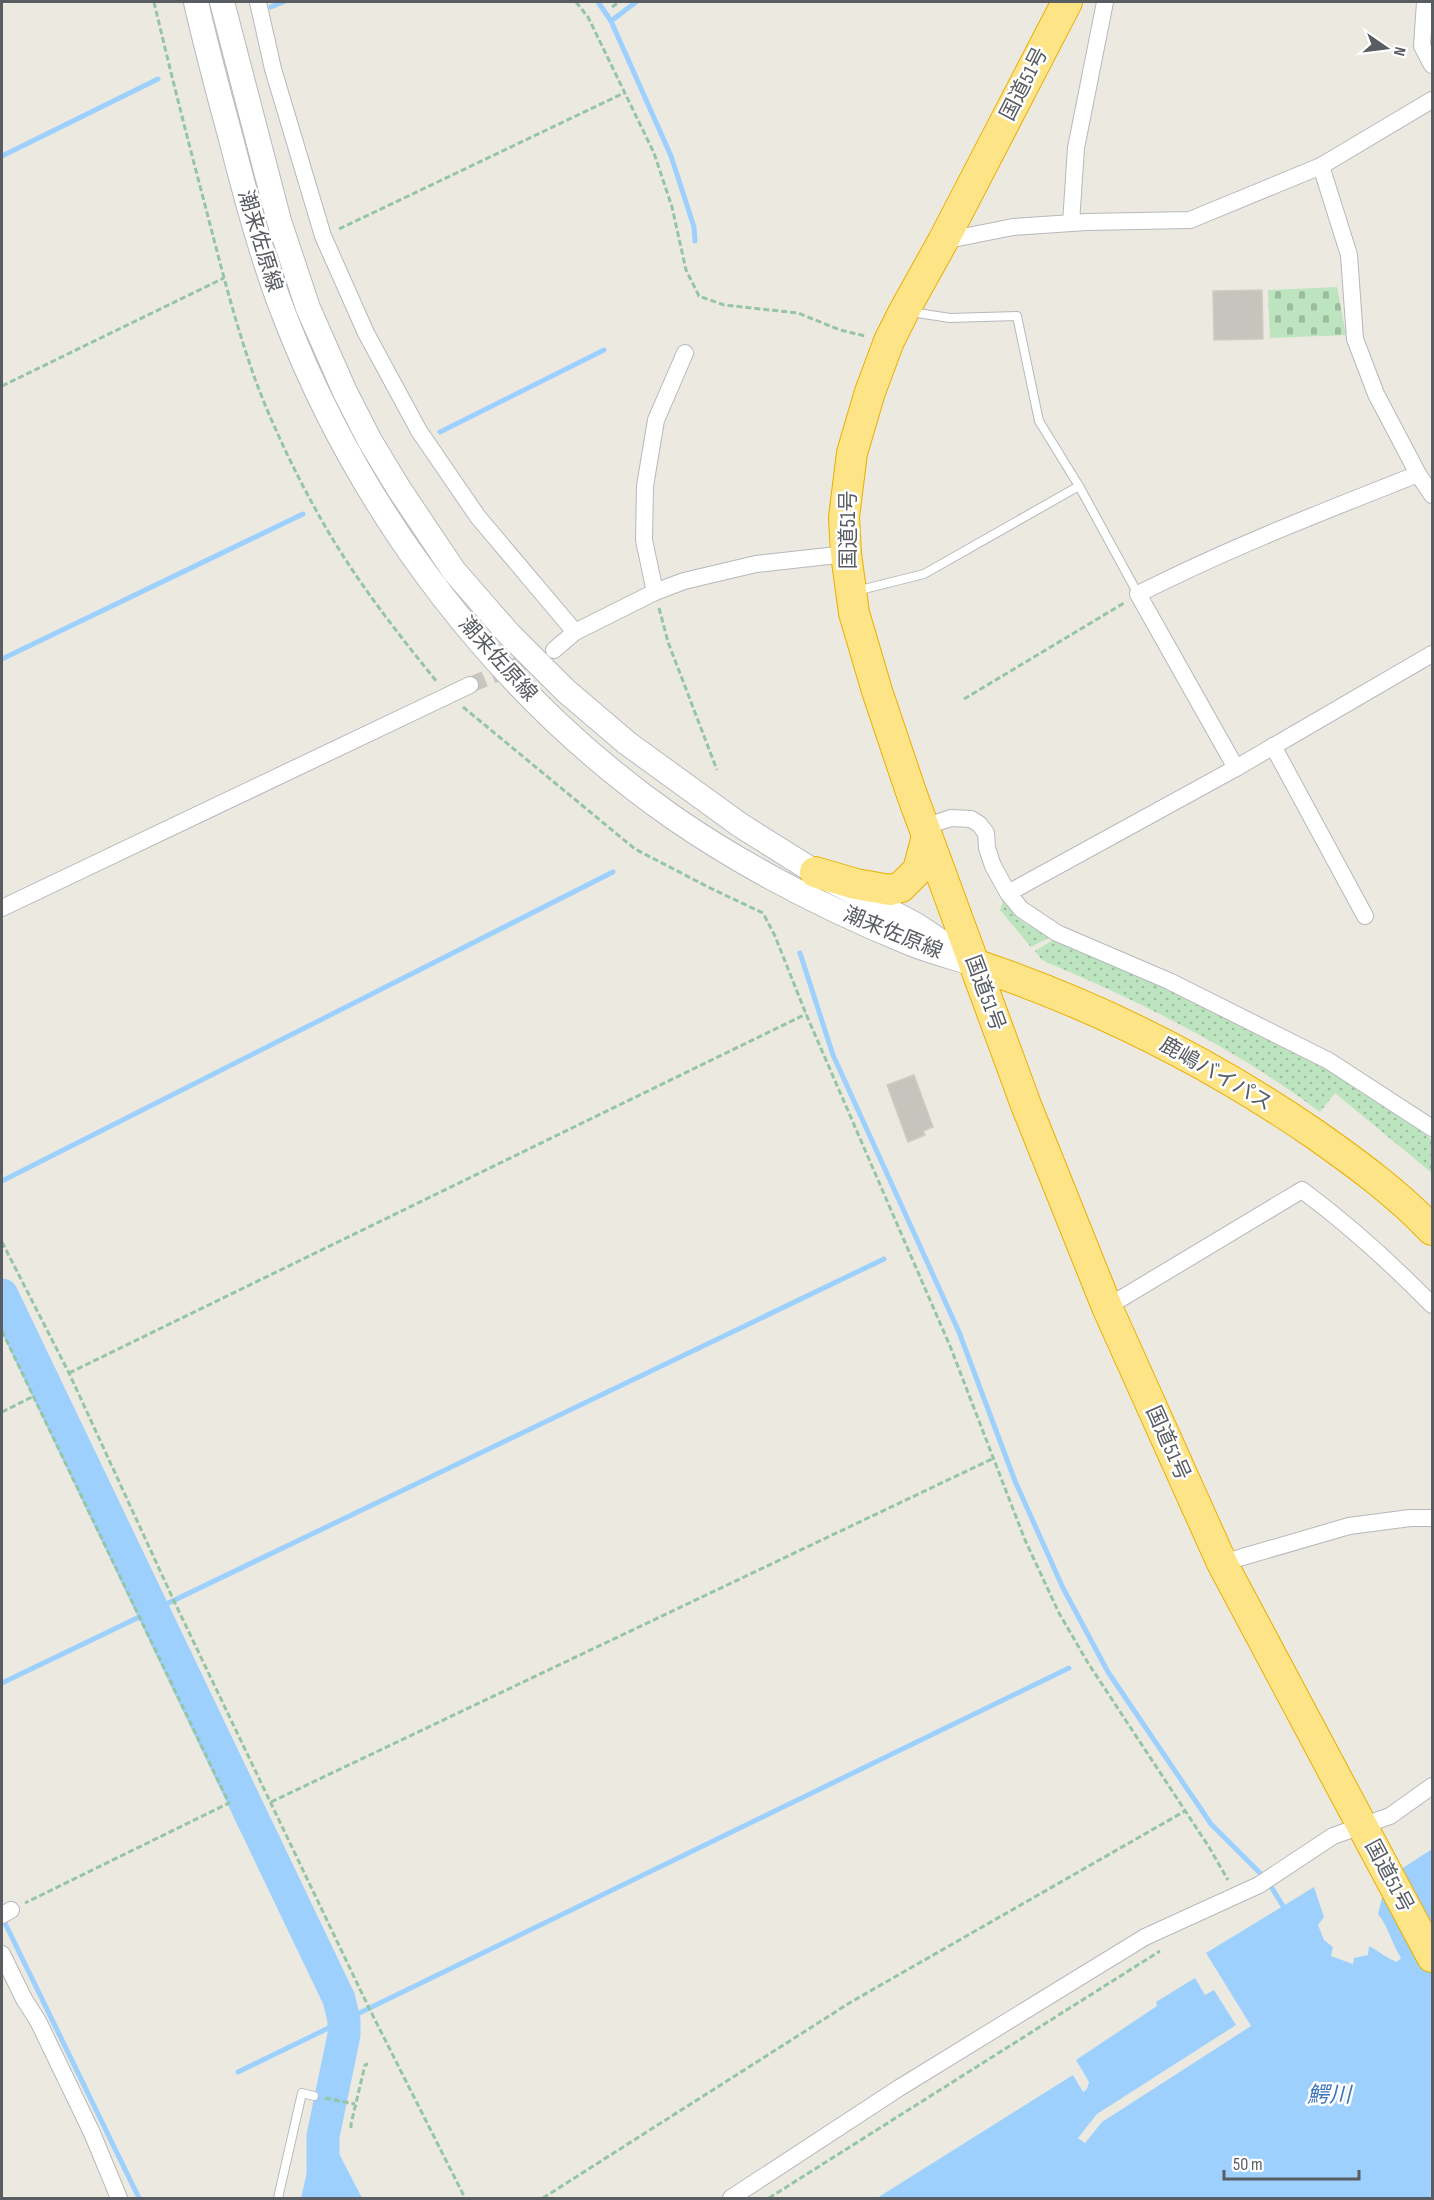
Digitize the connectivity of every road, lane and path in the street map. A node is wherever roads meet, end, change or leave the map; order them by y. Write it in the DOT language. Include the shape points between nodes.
graph roads {
  1 [pos="154,2"];
  2 [pos="196,2"];
  3 [pos="222,2"];
  4 [pos="258,2"];
  5 [pos="576,2"];
  6 [pos="619,2"];
  7 [pos="1067,2"];
  8 [pos="1105,2"];
  9 [pos="1425,2"];
  10 [pos="612,7"];
  11 [pos="1432,65"];
  12 [pos="624,93"];
  13 [pos="1432,100"];
  14 [pos="1321,166"];
  15 [pos="1071,223"];
  16 [pos="323,236"];
  17 [pos="943,241"];
  18 [pos="224,278"];
  19 [pos="904,310"];
  20 [pos="889,341"];
  21 [pos="685,353"];
  22 [pos="2,386"];
  23 [pos="1418,474"];
  24 [pos="1079,486"];
  25 [pos="1432,495"];
  26 [pos="846,554"];
  27 [pos="655,592"];
  28 [pos="850,592"];
  29 [pos="1138,594"];
  30 [pos="575,632"];
  31 [pos="554,650"];
  32 [pos="1432,654"];
  33 [pos="470,685"];
  34 [pos="447,694"];
  35 [pos="964,699"];
  36 [pos="1273,747"];
  37 [pos="1236,768"];
  38 [pos="717,770"];
  39 [pos="926,832"];
  40 [pos="815,872"];
  41 [pos="1008,893"];
  42 [pos="2,908"];
  43 [pos="1365,916"];
  44 [pos="974,964"];
  45 [pos="806,1014"];
  46 [pos="1431,1124"];
  47 [pos="1432,1230"];
  48 [pos="2,1242"];
  49 [pos="1432,1305"];
  50 [pos="1107,1307"];
  51 [pos="2,1331"];
  52 [pos="69,1373"];
  53 [pos="34,1396"];
  54 [pos="2,1412"];
  55 [pos="992,1459"];
  56 [pos="1432,1518"];
  57 [pos="1222,1563"];
  58 [pos="1432,1786"];
  59 [pos="272,1802"];
  60 [pos="1185,1811"];
  61 [pos="1362,1827"];
  62 [pos="1236,1896"];
  63 [pos="6,1912"];
  64 [pos="1166,1947"];
  65 [pos="2,1954"];
  66 [pos="1432,1957"];
  67 [pos="368,2064"];
  68 [pos="314,2096"];
  69 [pos="355,2104"];
  70 [pos="351,2128"];
  71 [pos="119,2199"];
  72 [pos="278,2199"];
  73 [pos="465,2199"];
  74 [pos="543,2199"];
  75 [pos="731,2199"];
  76 [pos="769,2199"];
  1 -- 18 [label="path"];
  2 -- 44 [label="main road, 潮来佐原線" via="255,231 285,318 322,403 378,503 430,579 488,652 606,766 716,845 820,902 914,945"];
  3 -- 40 [label="main road, 潮来佐原線" via="279,221 308,308 370,441 429,535 501,625 566,691 686,787"];
  4 -- 16 [label="street" via="273,69"];
  5 -- 12 [label="path" via="588,17"];
  6 -- 10 [label="path"];
  7 -- 17 [label="highway, 国道51号"];
  8 -- 15 [label="street" via="1076,148"];
  9 -- 11 [label="street" via="1422,46"];
  12 -- 16 [label="path"];
  12 -- 20 [label="path" via="654,153 672,207 686,270 699,296 724,305 798,313 840,330"];
  13 -- 14 [label="street"];
  14 -- 15 [label="street" via="1190,220"];
  14 -- 23 [label="street" via="1349,255 1355,339 1376,394"];
  15 -- 17 [label="street" via="1013,227"];
  16 -- 30 [label="street" via="366,333 419,431 478,517"];
  17 -- 19 [label="highway, 国道51号"];
  18 -- 22 [label="path"];
  18 -- 34 [label="path" via="256,380 321,519 394,630"];
  19 -- 20 [label="highway, 国道51号"];
  19 -- 24 [label="lane" via="950,318 1017,316 1039,421"];
  20 -- 26 [label="highway, 国道51号" via="852,453 844,517"];
  21 -- 27 [label="street" via="656,420 645,486 644,540"];
  23 -- 25 [label="street"];
  23 -- 29 [label="street" via="1258,537"];
  24 -- 28 [label="lane" via="924,574"];
  24 -- 29 [label="lane"];
  26 -- 27 [label="street" via="745,566"];
  26 -- 28 [label="highway, 国道51号"];
  27 -- 30 [label="street"];
  27 -- 38 [label="path" via="668,642"];
  28 -- 39 [label="highway, 国道51号" via="877,691"];
  29 -- 35 [label="path"];
  29 -- 37 [label="street"];
  30 -- 31 [label="street"];
  32 -- 36 [label="street"];
  33 -- 34 [label="street"];
  34 -- 42 [label="street"];
  34 -- 45 [label="path" via="635,849 763,913"];
  36 -- 37 [label="street"];
  36 -- 43 [label="street"];
  37 -- 41 [label="street"];
  39 -- 40 [label="highway" via="918,870 901,886 890,890"];
  39 -- 41 [label="street" via="951,818 971,819 979,824 986,833 993,866"];
  39 -- 44 [label="highway, 国道51号"];
  40 -- 44 [label="main road, 潮来佐原線" via="916,925"];
  41 -- 46 [label="street" via="1021,909 1057,933 1169,981 1329,1061"];
  44 -- 47 [label="highway, 鹿嶋バイパス" via="1118,1021 1264,1100 1358,1165 1406,1203"];
  44 -- 50 [label="highway, 国道51号"];
  45 -- 52 [label="path"];
  45 -- 55 [label="path" via="950,1346"];
  48 -- 52 [label="path"];
  49 -- 50 [label="street" via="1361,1237 1302,1190"];
  50 -- 57 [label="highway, 国道51号"];
  51 -- 53 [label="path"];
  52 -- 59 [label="path"];
  53 -- 54 [label="path"];
  53 -- 63 [label="path" via="229,1803"];
  55 -- 59 [label="path"];
  55 -- 60 [label="path" via="1059,1613"];
  56 -- 57 [label="street" via="1349,1526"];
  57 -- 61 [label="highway, 国道51号"];
  58 -- 61 [label="street" via="1390,1816"];
  59 -- 73 [label="path"];
  60 -- 62 [label="path"];
  60 -- 74 [label="path" via="851,2002"];
  61 -- 62 [label="street" via="1334,1836 1267,1881"];
  61 -- 66 [label="highway, 国道51号"];
  62 -- 75 [label="street" via="1145,1937 899,2088"];
  64 -- 76 [label="path"];
  65 -- 71 [label="street" via="92,2133"];
  67 -- 69 [label="path" via="364,2066"];
  68 -- 69 [label="path"];
  68 -- 72 [label="lane" via="302,2093"];
  69 -- 70 [label="path"];
}
